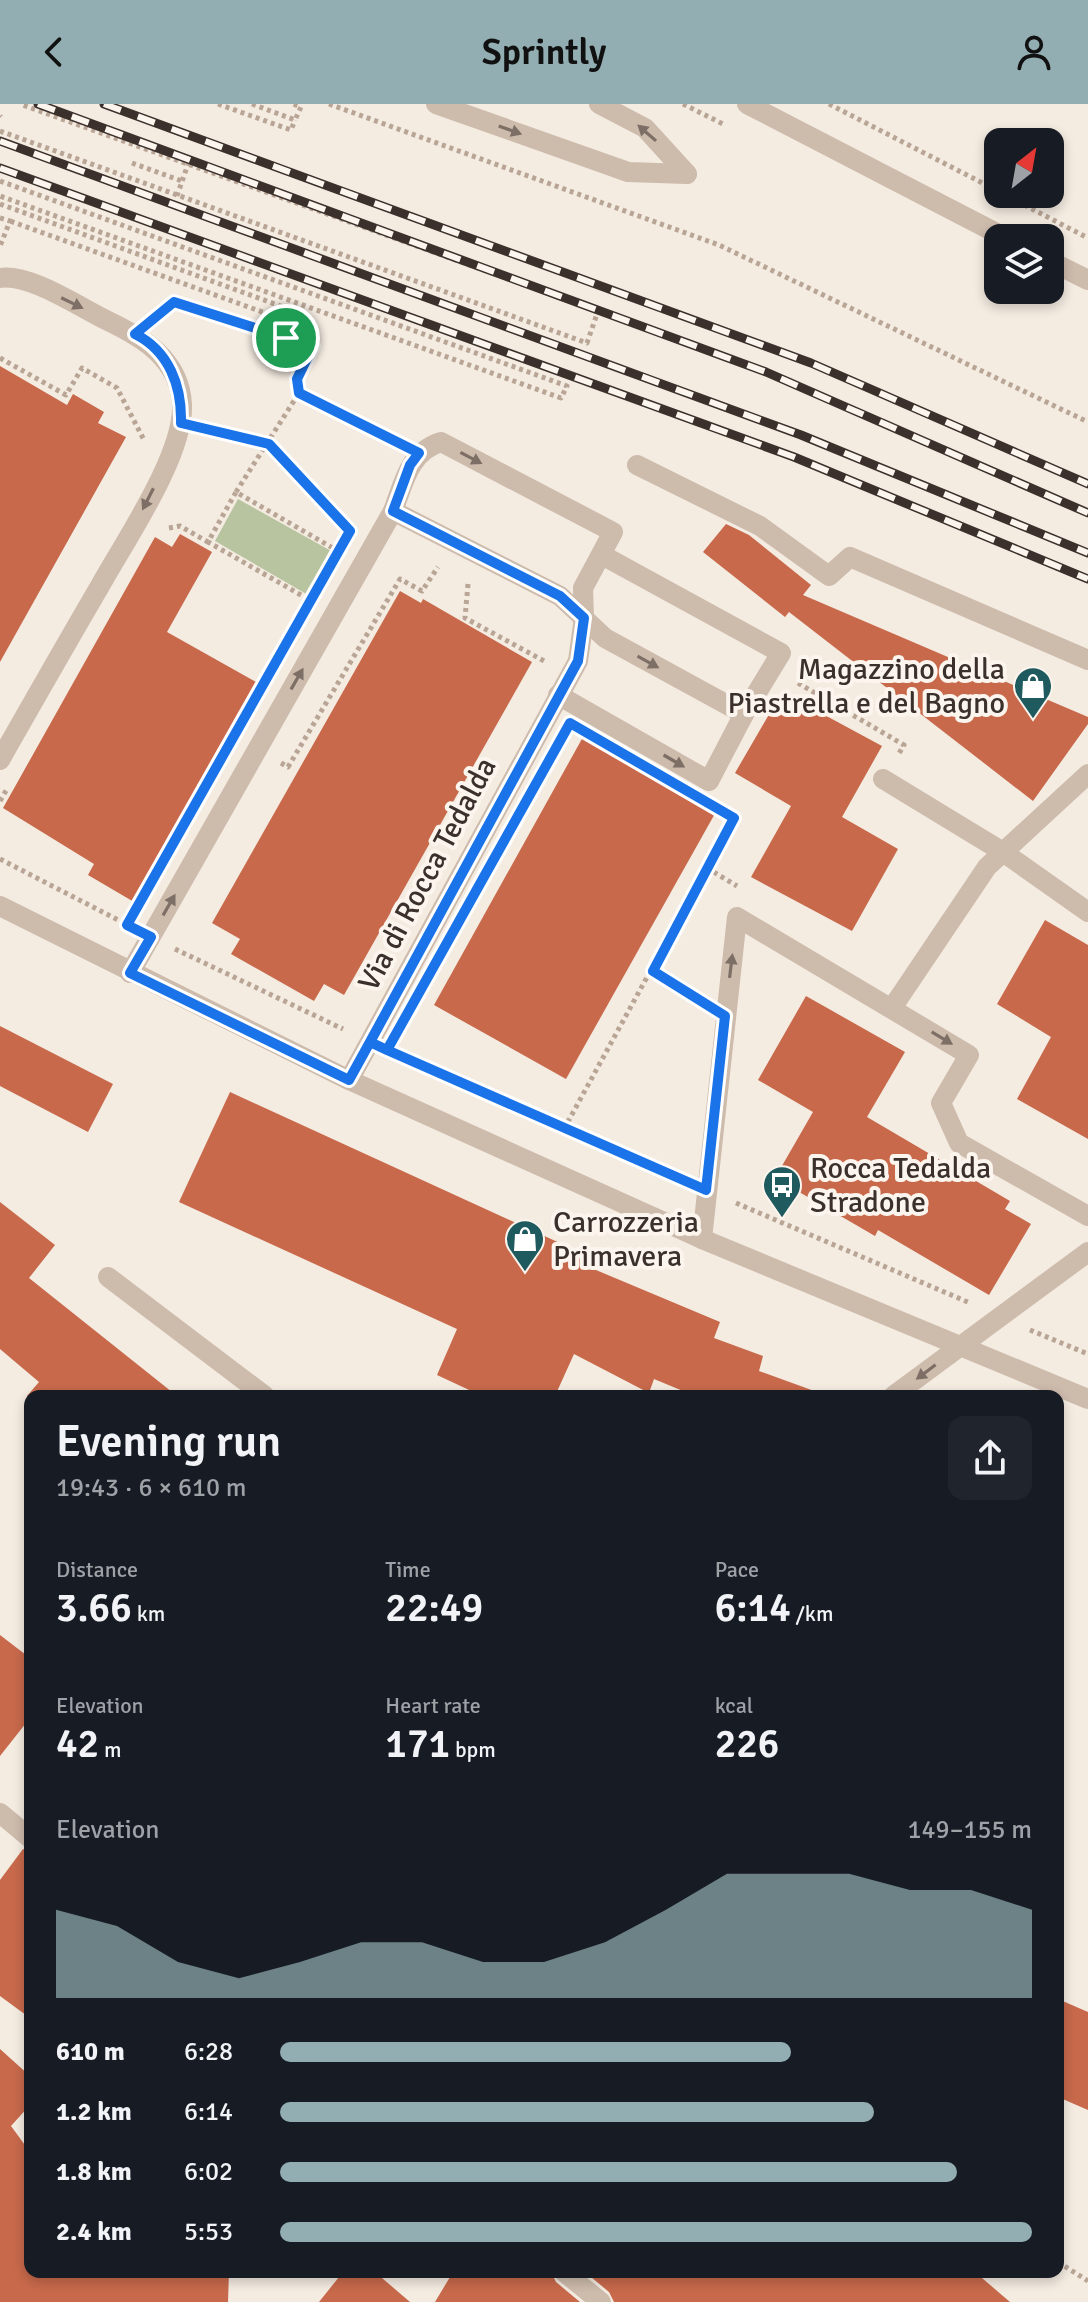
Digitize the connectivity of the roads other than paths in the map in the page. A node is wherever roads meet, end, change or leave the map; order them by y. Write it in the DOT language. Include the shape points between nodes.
graph roads {
  1 [pos="436,104"];
  2 [pos="599,104"];
  3 [pos="747,104"];
  4 [pos="984,227"];
  5 [pos="1064,268"];
  6 [pos="0,278"];
  7 [pos="1088,280"];
  8 [pos="637,465"];
  9 [pos="393,511"];
  10 [pos="602,555"];
  11 [pos="584,618"];
  12 [pos="1088,660"];
  13 [pos="558,695"];
  14 [pos="744,714"];
  15 [pos="0,760"];
  16 [pos="1088,774"];
  17 [pos="883,779"];
  18 [pos="1003,852"];
  19 [pos="0,906"];
  20 [pos="1088,912"];
  21 [pos="130,973"];
  22 [pos="892,1008"];
  23 [pos="349,1080"];
  24 [pos="1088,1216"];
  25 [pos="702,1239"];
  26 [pos="1088,1252"];
  27 [pos="108,1277"];
  28 [pos="958,1347"];
  29 [pos="257,1390"];
  30 [pos="901,1390"];
  31 [pos="1088,1399"];
  32 [pos="0,1813"];
  33 [pos="24,1833"];
  34 [pos="571,2278"];
  35 [pos="601,2302"];
  1 -- 2 [label="street, one-way" via="628,172 687,174 645,128"];
  3 -- 4 [label="street"];
  5 -- 7 [label="street"];
  6 -- 15 [label="street, one-way" via="23,279 157,350 178,385 181,423 147,502"];
  8 -- 12 [label="street" via="760,526 829,576 850,557"];
  9 -- 10 [label="street, one-way" via="410,465 419,453 441,442 613,532"];
  9 -- 11 [label="street" via="560,596"];
  21 -- 9 [label="street, one-way"];
  10 -- 11 [label="street, Via di Rocca Tedalda" via="583,588"];
  10 -- 14 [label="street" via="781,653"];
  11 -- 13 [label="street, Via di Rocca Tedalda" via="578,661"];
  11 -- 14 [label="street, one-way" via="605,638"];
  13 -- 14 [label="street, one-way" via="709,781"];
  13 -- 23 [label="street, Via di Rocca Tedalda"];
  16 -- 18 [label="street"];
  17 -- 18 [label="street"];
  18 -- 20 [label="street"];
  18 -- 22 [label="street" via="987,867"];
  19 -- 21 [label="street"];
  21 -- 23 [label="street"];
  22 -- 24 [label="street, one-way" via="969,1055 941,1103 959,1143"];
  25 -- 22 [label="street, one-way" via="737,917"];
  23 -- 25 [label="street"];
  25 -- 28 [label="street"];
  26 -- 28 [label="street"];
  27 -- 29 [label="street"];
  28 -- 30 [label="street, one-way"];
  28 -- 31 [label="street"];
  32 -- 33 [label="street"];
  34 -- 35 [label="street"];
}
